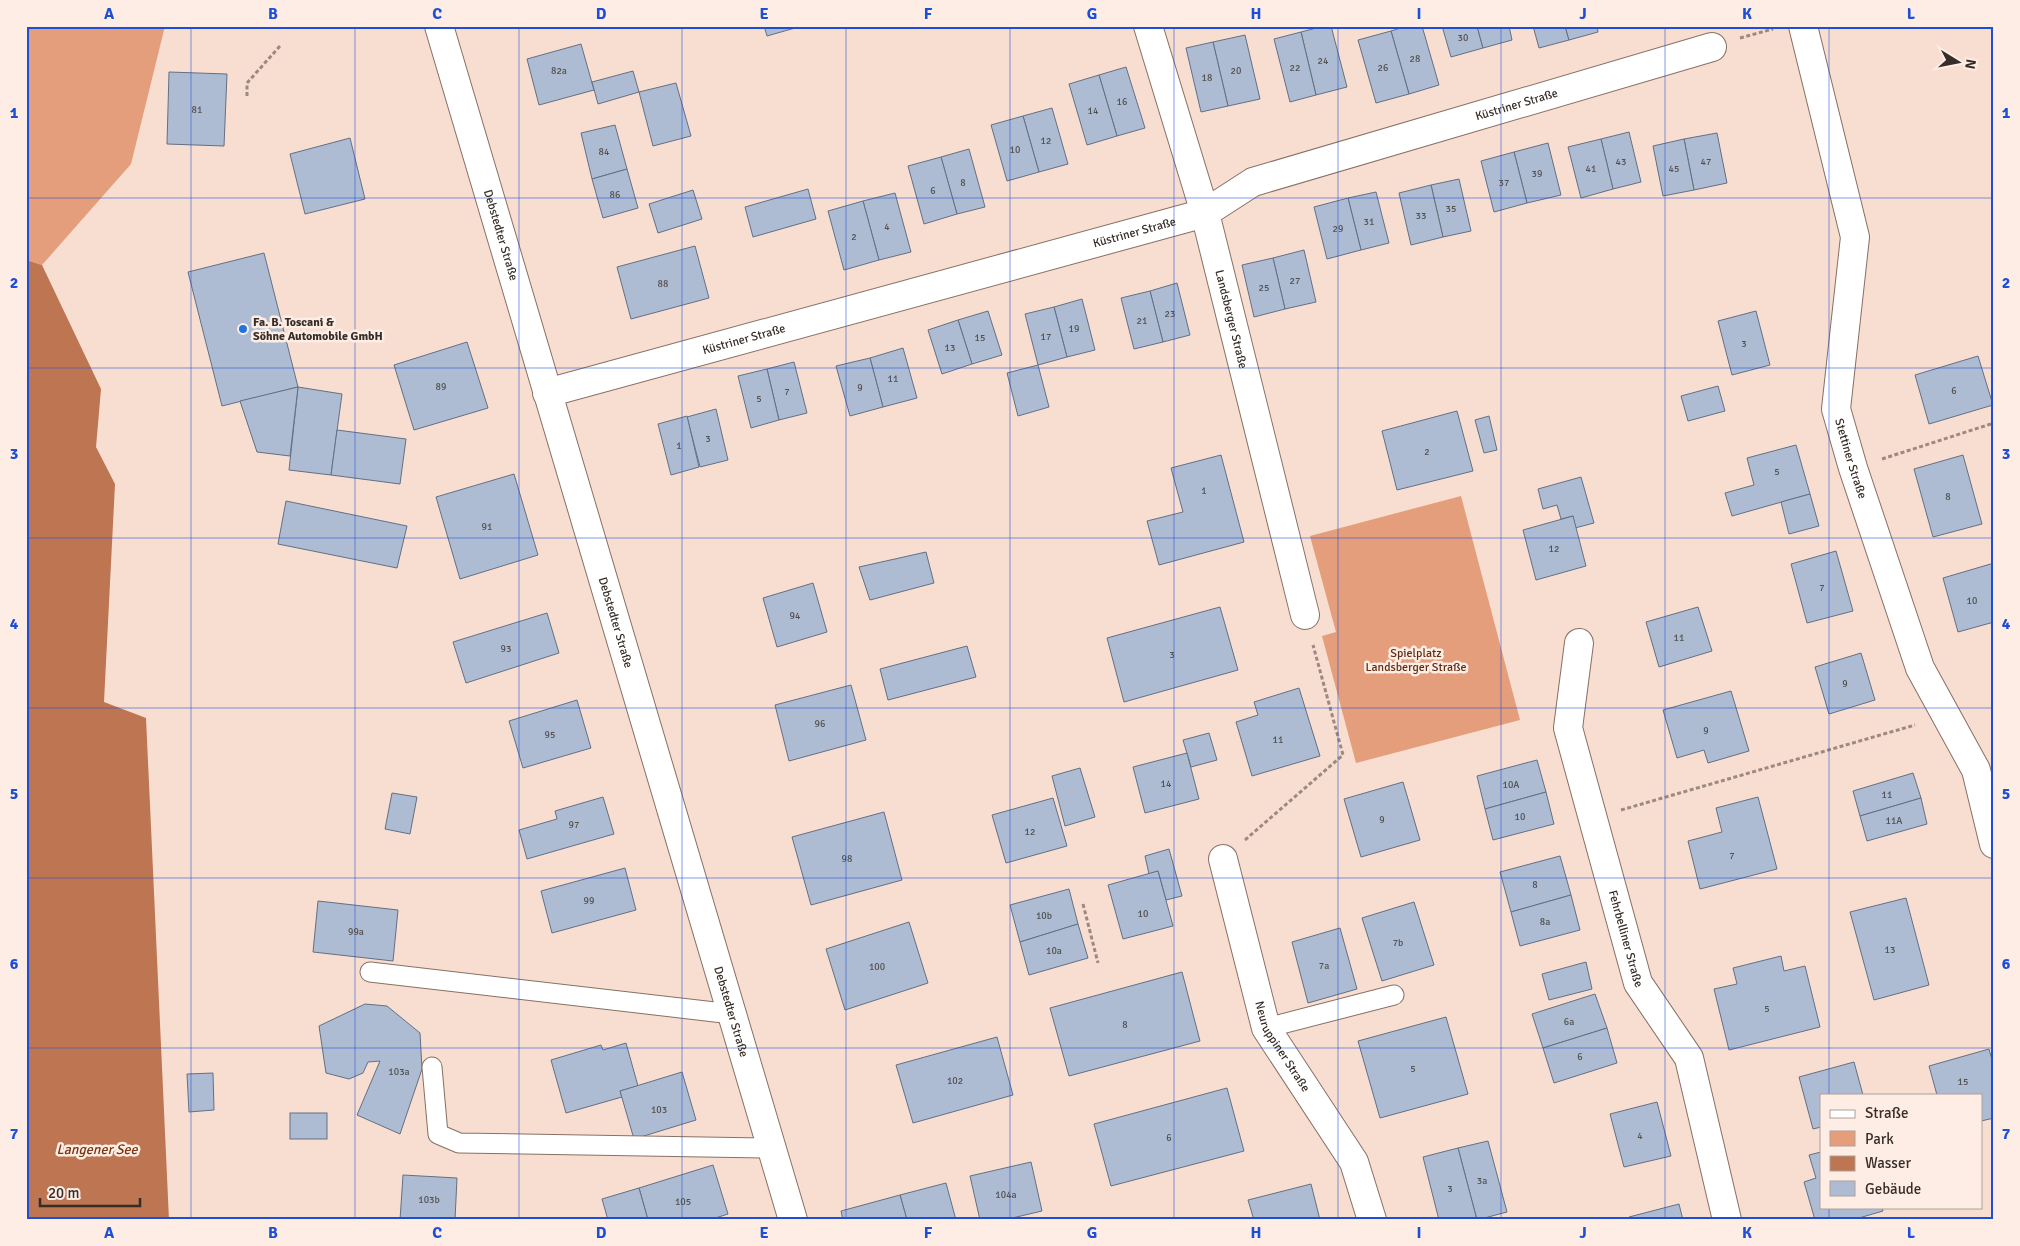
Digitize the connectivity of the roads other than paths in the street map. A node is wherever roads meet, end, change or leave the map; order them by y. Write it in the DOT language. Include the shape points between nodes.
graph roads {
  1 [pos="439,26"];
  2 [pos="1148,26"];
  3 [pos="1803,26"];
  4 [pos="1712,47"];
  5 [pos="1204,212"];
  6 [pos="546,393"];
  7 [pos="1305,615"];
  8 [pos="1579,643"];
  9 [pos="1994,844"];
  10 [pos="1223,859"];
  11 [pos="370,972"];
  12 [pos="1394,995"];
  13 [pos="732,1014"];
  14 [pos="1266,1028"];
  15 [pos="432,1067"];
  16 [pos="771,1148"];
  17 [pos="793,1220"];
  18 [pos="1372,1220"];
  19 [pos="1728,1220"];
  1 -- 6 [label="street, Debstedter Straße"];
  2 -- 5 [label="street, Landsberger Straße"];
  3 -- 9 [label="street, Stettiner Straße" via="1854,237 1836,409 1920,668 1976,770"];
  4 -- 5 [label="street, Küstriner Straße" via="1253,182"];
  5 -- 6 [label="street, Küstriner Straße"];
  5 -- 7 [label="street, Landsberger Straße"];
  6 -- 13 [label="street, Debstedter Straße"];
  8 -- 19 [label="street, Fehrbelliner Straße" via="1568,728 1638,983 1689,1058"];
  10 -- 14 [label="street, Neuruppiner Straße"];
  11 -- 13 [label="lane"];
  12 -- 14 [label="lane"];
  13 -- 16 [label="street, Debstedter Straße"];
  14 -- 18 [label="street, Neuruppiner Straße" via="1354,1162"];
  15 -- 16 [label="lane" via="438,1134 459,1143"];
  16 -- 17 [label="street, Debstedter Straße"];
}
